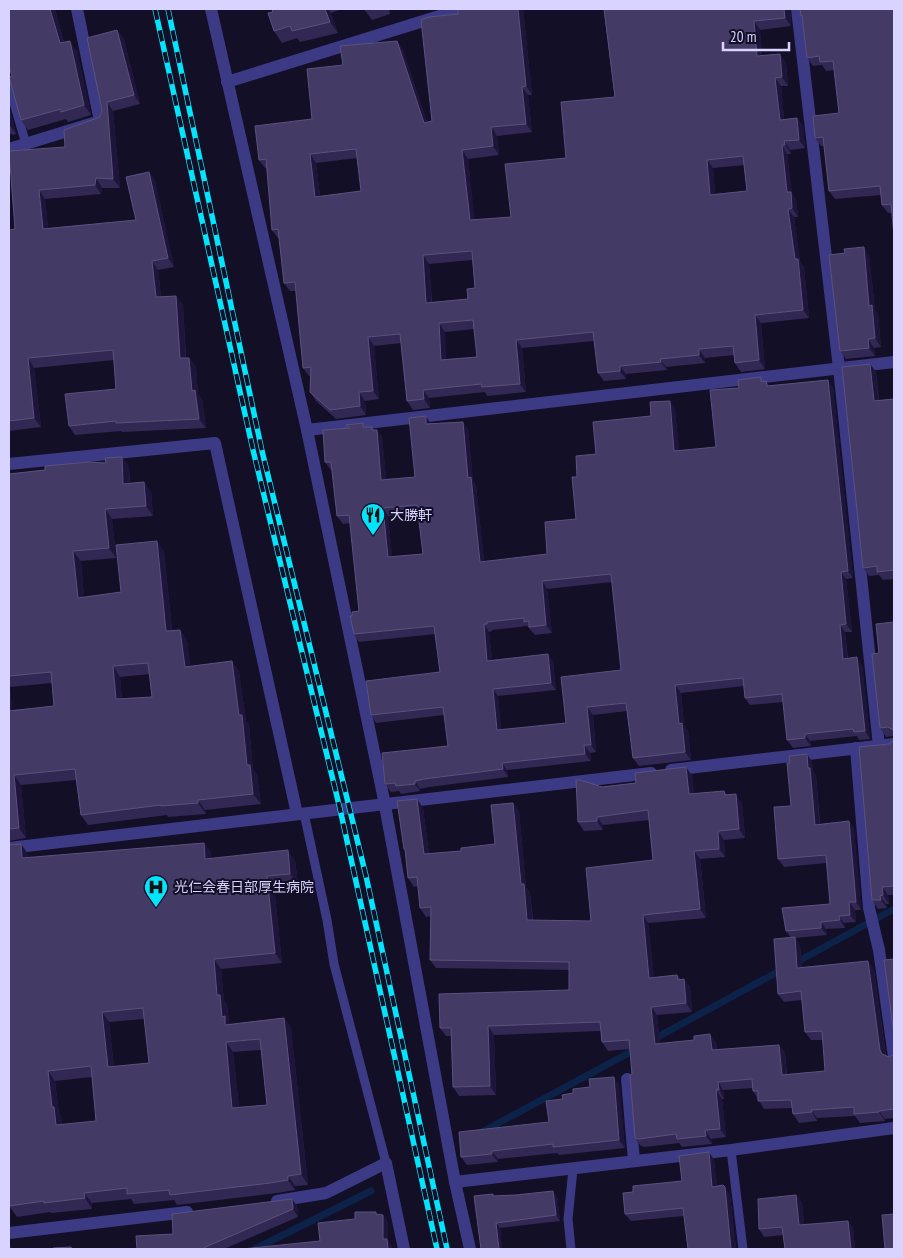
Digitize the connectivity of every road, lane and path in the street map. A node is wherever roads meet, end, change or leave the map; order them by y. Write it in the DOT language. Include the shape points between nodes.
graph roads {
  1 [pos="77,9"];
  2 [pos="211,9"];
  3 [pos="462,9"];
  4 [pos="797,9"];
  5 [pos="227,82"];
  6 [pos="9,86"];
  7 [pos="26,144"];
  8 [pos="9,149"];
  9 [pos="894,362"];
  10 [pos="839,368"];
  11 [pos="307,430"];
  12 [pos="9,464"];
  13 [pos="894,744"];
  14 [pos="880,746"];
  15 [pos="856,748"];
  16 [pos="385,804"];
  17 [pos="300,814"];
  18 [pos="9,848"];
  19 [pos="894,1057"];
  20 [pos="628,1079"];
  21 [pos="894,1128"];
  22 [pos="731,1150"];
  23 [pos="634,1162"];
  24 [pos="386,1163"];
  25 [pos="572,1168"];
  26 [pos="455,1182"];
  27 [pos="268,1202"];
  28 [pos="199,1211"];
  29 [pos="9,1233"];
  30 [pos="404,1249"];
  31 [pos="470,1249"];
  32 [pos="571,1249"];
  33 [pos="743,1249"];
  1 -- 7 [label="street" via="100,121"];
  2 -- 5 [label="street"];
  3 -- 5 [label="street"];
  4 -- 10 [label="street"];
  5 -- 11 [label="street"];
  6 -- 7 [label="lane"];
  7 -- 8 [label="street"];
  9 -- 10 [label="street"];
  10 -- 11 [label="street"];
  10 -- 14 [label="street"];
  11 -- 16 [label="street"];
  12 -- 17 [label="street" via="214,443"];
  13 -- 14 [label="street"];
  14 -- 15 [label="street"];
  15 -- 16 [label="street"];
  15 -- 19 [label="street" via="869,908"];
  16 -- 17 [label="street"];
  16 -- 26 [label="street"];
  17 -- 18 [label="street"];
  17 -- 24 [label="lane" via="327,920 334,964"];
  20 -- 23 [label="street"];
  21 -- 22 [label="street"];
  22 -- 23 [label="street"];
  22 -- 33 [label="lane"];
  23 -- 25 [label="street"];
  24 -- 27 [label="street" via="326,1193"];
  24 -- 30 [label="street"];
  25 -- 26 [label="street"];
  25 -- 32 [label="lane" via="568,1219"];
  26 -- 31 [label="street"];
  28 -- 29 [label="street"];
}
